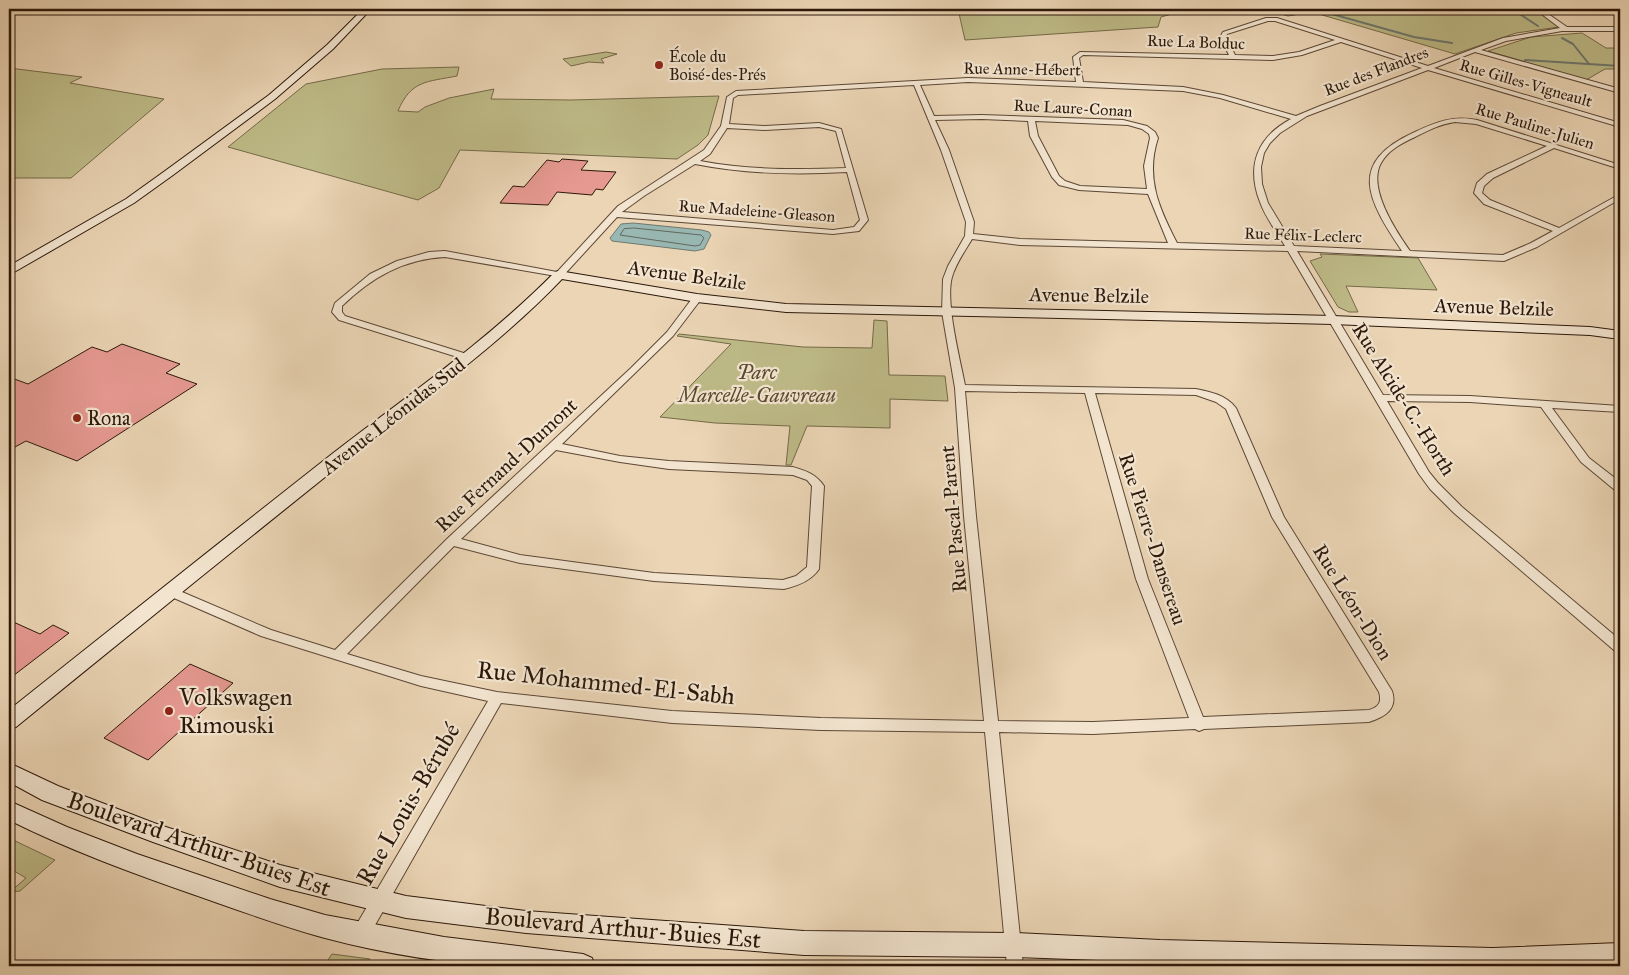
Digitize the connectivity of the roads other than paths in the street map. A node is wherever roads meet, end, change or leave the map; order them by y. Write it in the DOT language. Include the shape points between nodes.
graph roads {
  1 [pos="367,9"];
  2 [pos="1538,9"];
  3 [pos="1566,29"];
  4 [pos="1620,29"];
  5 [pos="1340,40"];
  6 [pos="1473,50"];
  7 [pos="1233,56"];
  8 [pos="1424,67"];
  9 [pos="916,83"];
  10 [pos="1080,84"];
  11 [pos="1620,91"];
  12 [pos="746,92"];
  13 [pos="930,118"];
  14 [pos="1294,118"];
  15 [pos="1032,119"];
  16 [pos="1620,125"];
  17 [pos="725,126"];
  18 [pos="1552,146"];
  19 [pos="186,159"];
  20 [pos="694,162"];
  21 [pos="1620,167"];
  22 [pos="850,170"];
  23 [pos="1151,192"];
  24 [pos="1620,196"];
  25 [pos="615,214"];
  26 [pos="1560,231"];
  27 [pos="969,236"];
  28 [pos="1174,246"];
  29 [pos="1291,250"];
  30 [pos="1408,254"];
  31 [pos="9,260"];
  32 [pos="9,271"];
  33 [pos="558,275"];
  34 [pos="697,298"];
  35 [pos="947,312"];
  36 [pos="1333,320"];
  37 [pos="1620,334"];
  38 [pos="467,357"];
  39 [pos="960,388"];
  40 [pos="1089,391"];
  41 [pos="1381,398"];
  42 [pos="1545,405"];
  43 [pos="1620,409"];
  44 [pos="554,446"];
  45 [pos="1620,488"];
  46 [pos="452,541"];
  47 [pos="171,592"];
  48 [pos="1620,647"];
  49 [pos="337,656"];
  50 [pos="497,697"];
  51 [pos="9,721"];
  52 [pos="1199,724"];
  53 [pos="993,727"];
  54 [pos="9,772"];
  55 [pos="9,810"];
  56 [pos="380,901"];
  57 [pos="360,935"];
  58 [pos="1620,955"];
  59 [pos="1015,956"];
  60 [pos="583,966"];
  1 -- 19 [label="street" via="330,47 272,97"];
  2 -- 3 [label="street"];
  3 -- 4 [label="street, Rue des Flandres"];
  3 -- 6 [label="street, Rue des Flandres" via="1522,35"];
  5 -- 7 [label="street, Rue La Bolduc" via="1286,57"];
  5 -- 7 [label="street, Rue Gilles-Vigneault" via="1270,19 1224,34"];
  5 -- 8 [label="street, Rue Gilles-Vigneault"];
  6 -- 8 [label="street, Rue des Flandres"];
  6 -- 11 [label="street"];
  7 -- 10 [label="street, Rue La Bolduc" via="1082,53 1076,57"];
  8 -- 14 [label="street, Rue des Flandres"];
  8 -- 16 [label="street, Rue Gilles-Vigneault"];
  9 -- 10 [label="street, Rue Anne-Hébert" via="968,80"];
  9 -- 12 [label="street, Rue Anne-Hébert"];
  9 -- 13 [label="street"];
  10 -- 14 [label="street, Rue Anne-Hébert" via="1192,90"];
  12 -- 17 [label="street, Avenue Léonidas Sud" via="730,97"];
  13 -- 15 [label="street, Rue Laure-Conan"];
  13 -- 27 [label="street" via="945,150 970,222"];
  14 -- 29 [label="street, Rue des Flandres" via="1268,140 1259,155 1256,173 1264,204"];
  15 -- 23 [label="street" via="1034,136 1062,183 1079,188"];
  15 -- 23 [label="street, Rue Laure-Conan" via="1125,123 1149,129 1154,135 1147,168"];
  17 -- 20 [label="street, Avenue Léonidas Sud" via="715,143"];
  17 -- 22 [label="street, Rue Madeleine-Gleason" via="834,127 841,135"];
  18 -- 21 [label="street, Rue Pauline-Julien"];
  18 -- 26 [label="street" via="1490,176 1480,185 1478,192 1487,202"];
  18 -- 30 [label="street, Rue Pauline-Julien" via="1456,118 1393,145 1377,162 1372,176 1378,203"];
  19 -- 31 [label="street"];
  19 -- 32 [label="street" via="130,200"];
  20 -- 22 [label="street" via="772,172"];
  20 -- 25 [label="street, Avenue Léonidas Sud"];
  22 -- 25 [label="street, Rue Madeleine-Gleason" via="864,220 856,229 848,231 813,231"];
  23 -- 28 [label="street, Rue Laure-Conan"];
  24 -- 26 [label="street, Rue Félix-Leclerc"];
  25 -- 33 [label="street, Avenue Léonidas Sud"];
  26 -- 30 [label="street, Rue Félix-Leclerc" via="1504,258"];
  27 -- 28 [label="street, Rue Félix-Leclerc" via="1017,242"];
  27 -- 35 [label="street, Rue Pascal-Parent" via="947,279"];
  28 -- 29 [label="street, Rue Félix-Leclerc"];
  29 -- 30 [label="street, Rue Félix-Leclerc"];
  29 -- 36 [label="street, Rue Alcide-C.-Horth"];
  33 -- 34 [label="street, Avenue Belzile"];
  33 -- 38 [label="street, Avenue Léonidas Sud" via="534,301"];
  33 -- 38 [label="street" via="445,254 429,254 398,262 338,305 337,312 342,318"];
  34 -- 35 [label="street, Avenue Belzile" via="786,308"];
  34 -- 44 [label="street, Rue Fernand-Dumont" via="670,334"];
  35 -- 36 [label="street, Avenue Belzile"];
  35 -- 39 [label="street, Rue Pascal-Parent"];
  36 -- 37 [label="street, Avenue Belzile"];
  36 -- 41 [label="street, Rue Alcide-C.-Horth"];
  38 -- 47 [label="street, Avenue Léonidas Sud"];
  39 -- 40 [label="street, Rue Léon-Dion"];
  39 -- 53 [label="street, Rue Pascal-Parent"];
  40 -- 52 [label="street, Rue Pierre-Dansereau" via="1142,579"];
  40 -- 52 [label="street, Rue Léon-Dion" via="1196,392 1216,397 1229,405 1278,517 1387,696 1382,712 1369,716"];
  41 -- 42 [label="street" via="1470,399"];
  41 -- 48 [label="street, Rue Alcide-C.-Horth" via="1434,486"];
  42 -- 43 [label="street"];
  42 -- 45 [label="street" via="1585,460"];
  44 -- 46 [label="street, Rue Fernand-Dumont"];
  44 -- 46 [label="street" via="669,465 793,471 807,475 818,486 813,569 784,585 654,577 520,560"];
  46 -- 49 [label="street, Rue Fernand-Dumont"];
  47 -- 49 [label="street, Rue Mohammed-El-Sabh" via="266,633"];
  47 -- 51 [label="street, Avenue Léonidas Sud"];
  49 -- 50 [label="street, Rue Mohammed-El-Sabh"];
  50 -- 53 [label="street, Rue Mohammed-El-Sabh" via="672,718"];
  50 -- 56 [label="street, Rue Louis-Bérubé"];
  52 -- 53 [label="street, Rue Léon-Dion"];
  53 -- 59 [label="street, Rue Pascal-Parent"];
  54 -- 56 [label="street, Boulevard Arthur-Buies Est" via="50,793 153,832 280,876"];
  55 -- 57 [label="street, Boulevard Arthur-Buies Est" via="125,862"];
  56 -- 57 [label="street, Rue Louis-Bérubé"];
  56 -- 59 [label="street, Boulevard Arthur-Buies Est" via="526,922"];
  57 -- 60 [label="street, Boulevard Arthur-Buies Est" via="516,960"];
  58 -- 59 [label="street, Boulevard Arthur-Buies Est" via="1493,960 1160,952"];
}
